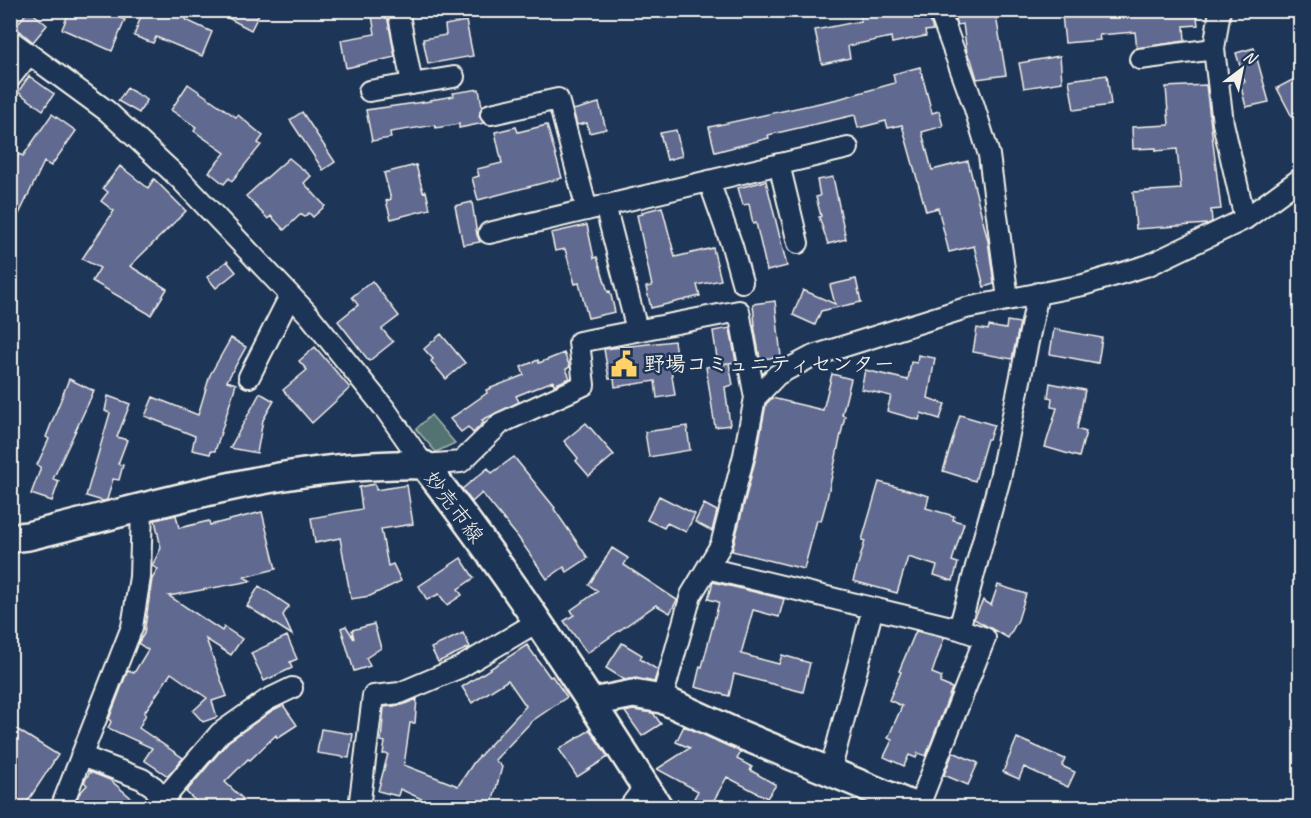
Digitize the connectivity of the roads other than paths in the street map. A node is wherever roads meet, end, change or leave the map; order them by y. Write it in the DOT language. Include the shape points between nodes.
graph roads {
  1 [pos="398,10"];
  2 [pos="939,10"];
  3 [pos="1220,10"];
  4 [pos="10,40"];
  5 [pos="1214,49"];
  6 [pos="29,54"];
  7 [pos="1140,59"];
  8 [pos="454,76"];
  9 [pos="10,78"];
  10 [pos="412,84"];
  11 [pos="369,91"];
  12 [pos="491,114"];
  13 [pos="848,148"];
  14 [pos="779,164"];
  15 [pos="1300,179"];
  16 [pos="709,181"];
  17 [pos="596,208"];
  18 [pos="1245,219"];
  19 [pos="489,233"];
  20 [pos="798,243"];
  21 [pos="742,282"];
  22 [pos="1038,293"];
  23 [pos="290,296"];
  24 [pos="1008,299"];
  25 [pos="637,330"];
  26 [pos="249,377"];
  27 [pos="755,398"];
  28 [pos="424,465"];
  29 [pos="142,508"];
  30 [pos="10,538"];
  31 [pos="707,568"];
  32 [pos="873,608"];
  33 [pos="537,622"];
  34 [pos="958,629"];
  35 [pos="292,688"];
  36 [pos="662,699"];
  37 [pos="593,702"];
  38 [pos="81,756"];
  39 [pos="830,772"];
  40 [pos="652,797"];
  41 [pos="164,804"];
  42 [pos="62,807"];
  43 [pos="358,807"];
  44 [pos="629,807"];
  45 [pos="918,807"];
  1 -- 10 [label="street"];
  2 -- 24 [label="street" via="989,155"];
  3 -- 5 [label="street"];
  4 -- 6 [label="street"];
  5 -- 7 [label="street"];
  5 -- 18 [label="street" via="1223,123"];
  6 -- 9 [label="street"];
  6 -- 23 [label="street" via="115,119 181,180"];
  8 -- 10 [label="street"];
  10 -- 11 [label="street"];
  12 -- 17 [label="street" via="558,99"];
  13 -- 14 [label="street"];
  14 -- 16 [label="street"];
  14 -- 20 [label="street"];
  15 -- 18 [label="street"];
  16 -- 17 [label="street"];
  16 -- 21 [label="street"];
  17 -- 19 [label="street"];
  17 -- 25 [label="street"];
  18 -- 22 [label="street" via="1149,265 1083,285"];
  22 -- 24 [label="street"];
  22 -- 34 [label="street" via="1000,478"];
  23 -- 26 [label="street"];
  23 -- 28 [label="street" via="385,409"];
  24 -- 27 [label="street" via="966,308 813,356 777,375"];
  25 -- 27 [label="street" via="739,311"];
  25 -- 28 [label="street" via="579,342 584,385 501,423 461,462"];
  27 -- 31 [label="street" via="721,545"];
  28 -- 29 [label="main road, 妙売市線" via="326,469 221,488"];
  28 -- 33 [label="main road, 妙売市線"];
  29 -- 30 [label="main road, 妙売市線"];
  29 -- 38 [label="street" via="140,577 132,627"];
  31 -- 32 [label="street"];
  31 -- 36 [label="street" via="691,595"];
  32 -- 34 [label="street"];
  32 -- 39 [label="street"];
  33 -- 37 [label="main road, 妙売市線"];
  33 -- 43 [label="street" via="461,667 400,693 373,696"];
  34 -- 45 [label="street" via="985,638"];
  35 -- 41 [label="street" via="267,700 220,734"];
  36 -- 37 [label="main road" via="633,694"];
  36 -- 39 [label="main road"];
  37 -- 40 [label="main road, 妙売市線"];
  38 -- 41 [label="street" via="142,779 154,787"];
  38 -- 42 [label="street"];
  39 -- 45 [label="main road"];
  40 -- 44 [label="street"];
}
